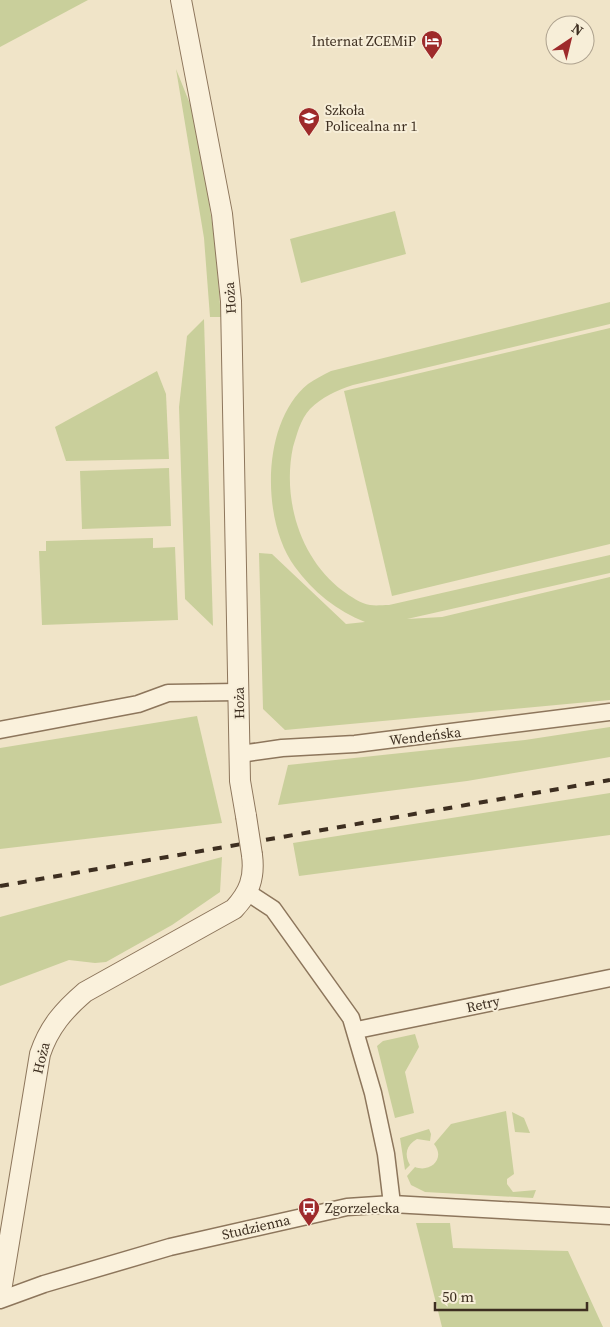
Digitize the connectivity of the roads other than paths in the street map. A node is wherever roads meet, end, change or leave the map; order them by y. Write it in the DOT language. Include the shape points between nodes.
graph roads {
  1 [pos="181,0"];
  2 [pos="238,692"];
  3 [pos="610,712"];
  4 [pos="0,730"];
  5 [pos="240,754"];
  6 [pos="247,892"];
  7 [pos="610,978"];
  8 [pos="357,1030"];
  9 [pos="392,1204"];
  10 [pos="610,1216"];
  11 [pos="0,1298"];
  1 -- 2 [label="street, Hoża" via="222,214 231,301"];
  2 -- 4 [label="street" via="168,693 138,704"];
  2 -- 5 [label="street, Hoża"];
  3 -- 5 [label="street, Wendeńska" via="355,744"];
  5 -- 6 [label="street, Hoża, bridge" via="240,781 254,874"];
  6 -- 8 [label="street" via="273,909 343,1004"];
  6 -- 11 [label="street, Hoża" via="234,910 85,992 66,1008 50,1030 40,1054"];
  7 -- 8 [label="street, Retry"];
  8 -- 9 [label="street" via="376,1110"];
  9 -- 10 [label="street, Studzienna"];
  9 -- 11 [label="street, Studzienna" via="347,1208 170,1247"];
}
